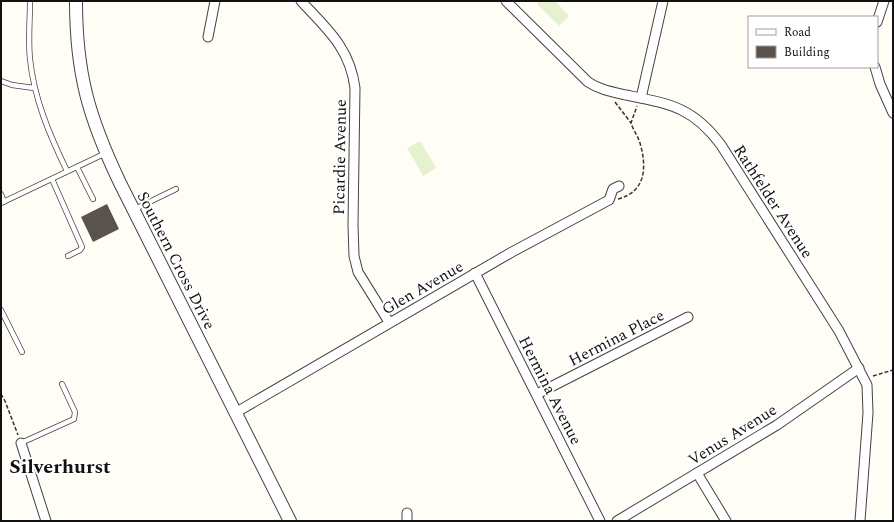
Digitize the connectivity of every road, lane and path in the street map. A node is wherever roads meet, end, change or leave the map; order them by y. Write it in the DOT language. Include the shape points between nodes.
graph roads {
  1 [pos="30,1"];
  2 [pos="76,1"];
  3 [pos="215,1"];
  4 [pos="301,1"];
  5 [pos="506,1"];
  6 [pos="663,1"];
  7 [pos="884,1"];
  8 [pos="878,19"];
  9 [pos="208,37"];
  10 [pos="875,68"];
  11 [pos="1,81"];
  12 [pos="34,88"];
  13 [pos="608,91"];
  14 [pos="641,98"];
  15 [pos="893,113"];
  16 [pos="631,123"];
  17 [pos="106,152"];
  18 [pos="78,166"];
  19 [pos="68,171"];
  20 [pos="52,179"];
  21 [pos="619,186"];
  22 [pos="176,189"];
  23 [pos="1,194"];
  24 [pos="611,198"];
  25 [pos="93,199"];
  26 [pos="2,203"];
  27 [pos="134,210"];
  28 [pos="68,256"];
  29 [pos="475,273"];
  30 [pos="1,310"];
  31 [pos="688,317"];
  32 [pos="389,322"];
  33 [pos="22,352"];
  34 [pos="859,368"];
  35 [pos="893,370"];
  36 [pos="865,378"];
  37 [pos="62,384"];
  38 [pos="1,394"];
  39 [pos="537,394"];
  40 [pos="235,413"];
  41 [pos="21,444"];
  42 [pos="697,473"];
  43 [pos="46,521"];
  44 [pos="290,521"];
  45 [pos="600,521"];
  46 [pos="617,521"];
  47 [pos="726,521"];
  48 [pos="860,521"];
  1 -- 12 [label="lane" via="30,58"];
  2 -- 17 [label="street, Southern Cross Drive" via="81,75 88,107"];
  3 -- 9 [label="street"];
  4 -- 32 [label="street, Picardie Avenue" via="343,48 353,72 354,256 358,272"];
  5 -- 13 [label="street, Rathfelder Avenue" via="588,82"];
  6 -- 14 [label="street"];
  7 -- 8 [label="street"];
  10 -- 15 [label="street"];
  11 -- 12 [label="lane"];
  12 -- 19 [label="lane" via="47,127"];
  13 -- 14 [label="street, Rathfelder Avenue"];
  13 -- 16 [label="path"];
  14 -- 16 [label="path"];
  14 -- 34 [label="street, Rathfelder Avenue" via="686,111 714,135 816,294"];
  16 -- 24 [label="path" via="640,143 644,166 642,180 635,192 627,197 618,200"];
  17 -- 18 [label="lane"];
  17 -- 27 [label="street, Southern Cross Drive"];
  18 -- 19 [label="lane"];
  18 -- 25 [label="lane"];
  19 -- 20 [label="lane"];
  20 -- 26 [label="lane"];
  20 -- 28 [label="lane" via="82,247"];
  21 -- 24 [label="street, Glen Avenue" via="613,189"];
  22 -- 27 [label="lane"];
  23 -- 26 [label="lane"];
  24 -- 29 [label="street, Glen Avenue"];
  27 -- 40 [label="street, Southern Cross Drive"];
  29 -- 32 [label="street, Glen Avenue"];
  29 -- 39 [label="street, Hermina Avenue"];
  30 -- 33 [label="lane"];
  31 -- 39 [label="street, Hermina Place"];
  32 -- 40 [label="street, Glen Avenue"];
  34 -- 36 [label="street, Rathfelder Avenue"];
  34 -- 42 [label="street, Venus Avenue" via="777,425"];
  35 -- 36 [label="path"];
  36 -- 48 [label="street, Rathfelder Avenue" via="869,396"];
  37 -- 41 [label="lane" via="75,412 74,419"];
  38 -- 41 [label="path"];
  39 -- 45 [label="street, Hermina Avenue"];
  40 -- 44 [label="street, Southern Cross Drive"];
  41 -- 43 [label="street"];
  42 -- 46 [label="street, Venus Avenue"];
  42 -- 47 [label="street"];
}
